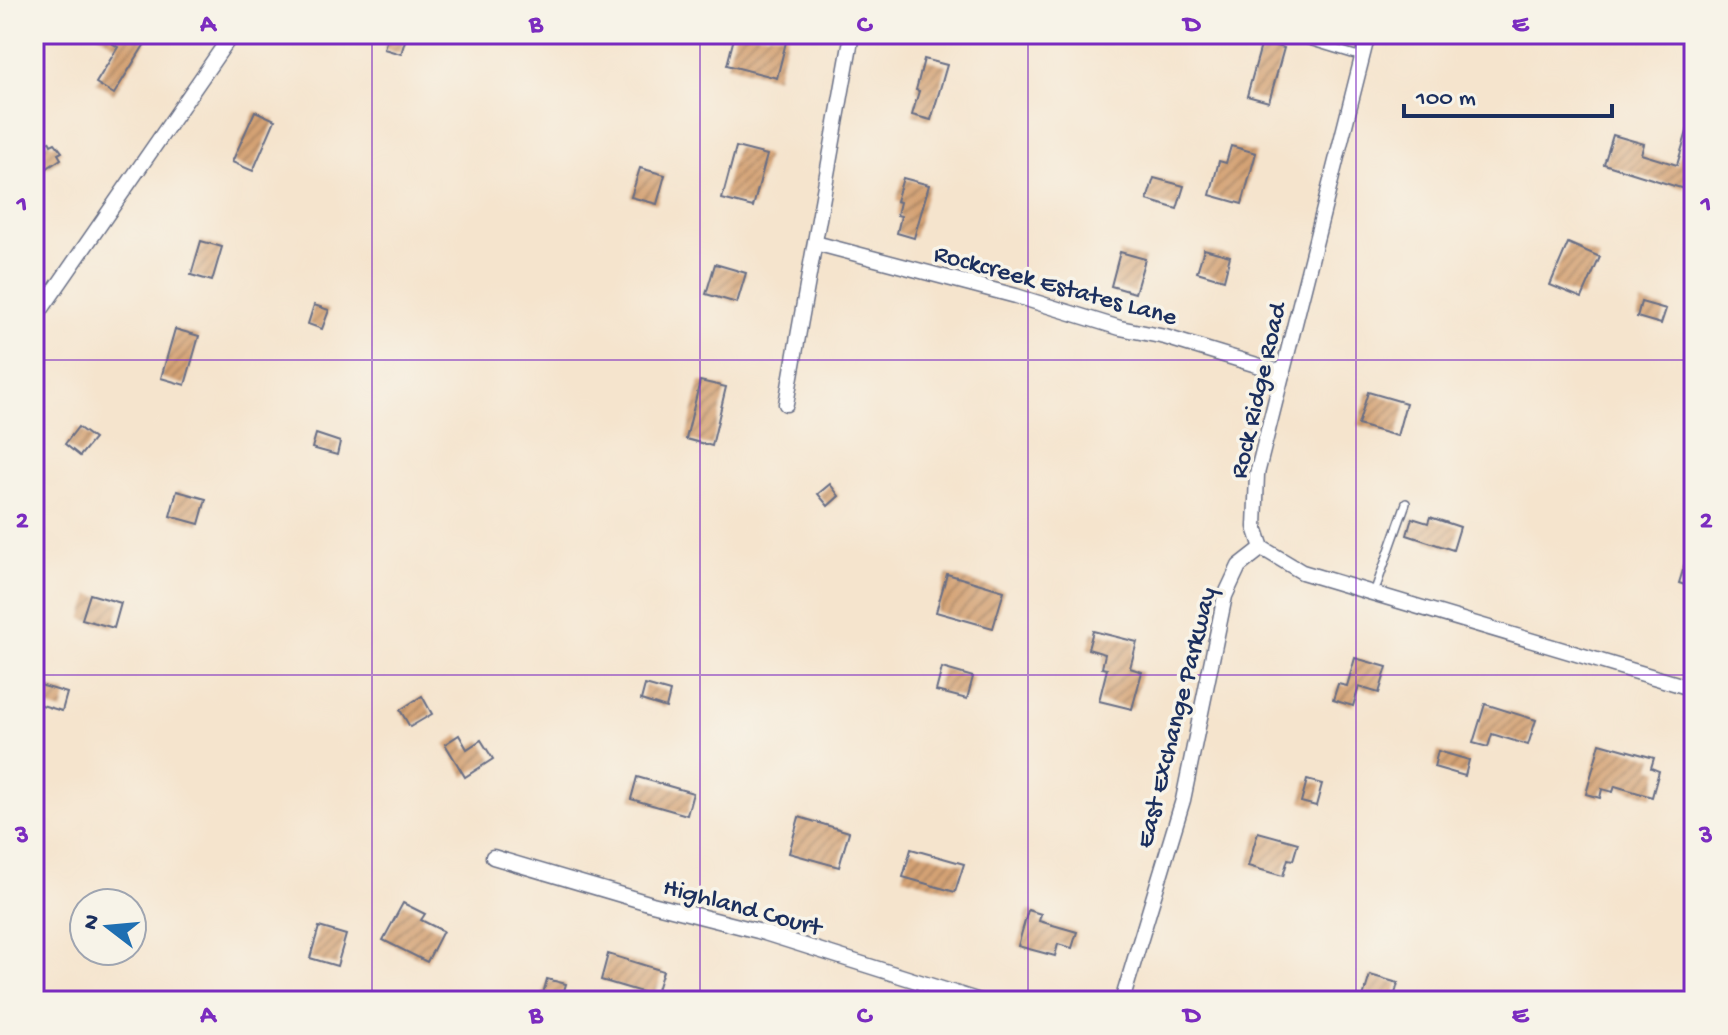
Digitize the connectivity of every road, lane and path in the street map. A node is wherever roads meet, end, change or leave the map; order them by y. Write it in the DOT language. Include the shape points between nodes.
graph roads {
  1 [pos="232,34"];
  2 [pos="852,34"];
  3 [pos="1286,34"];
  4 [pos="1368,34"];
  5 [pos="1364,58"];
  6 [pos="815,243"];
  7 [pos="34,320"];
  8 [pos="1283,373"];
  9 [pos="786,404"];
  10 [pos="1406,503"];
  11 [pos="1262,548"];
  12 [pos="1374,593"];
  13 [pos="1694,689"];
  14 [pos="493,857"];
  15 [pos="980,1001"];
  16 [pos="1122,1001"];
  1 -- 7 [label="street"];
  2 -- 6 [label="street"];
  3 -- 5 [label="lane"];
  4 -- 5 [label="street, Rock Ridge Road"];
  5 -- 8 [label="street, Rock Ridge Road"];
  6 -- 8 [label="street, Rockcreek Estates Lane"];
  6 -- 9 [label="street"];
  8 -- 11 [label="street, Rock Ridge Road" via="1257,474 1255,527"];
  10 -- 12 [label="lane"];
  11 -- 12 [label="street" via="1302,572"];
  11 -- 16 [label="street, East Exchange Parkway" via="1239,566 1225,596 1183,800"];
  12 -- 13 [label="street"];
  14 -- 15 [label="street, Highland Court" via="758,931"];
}
